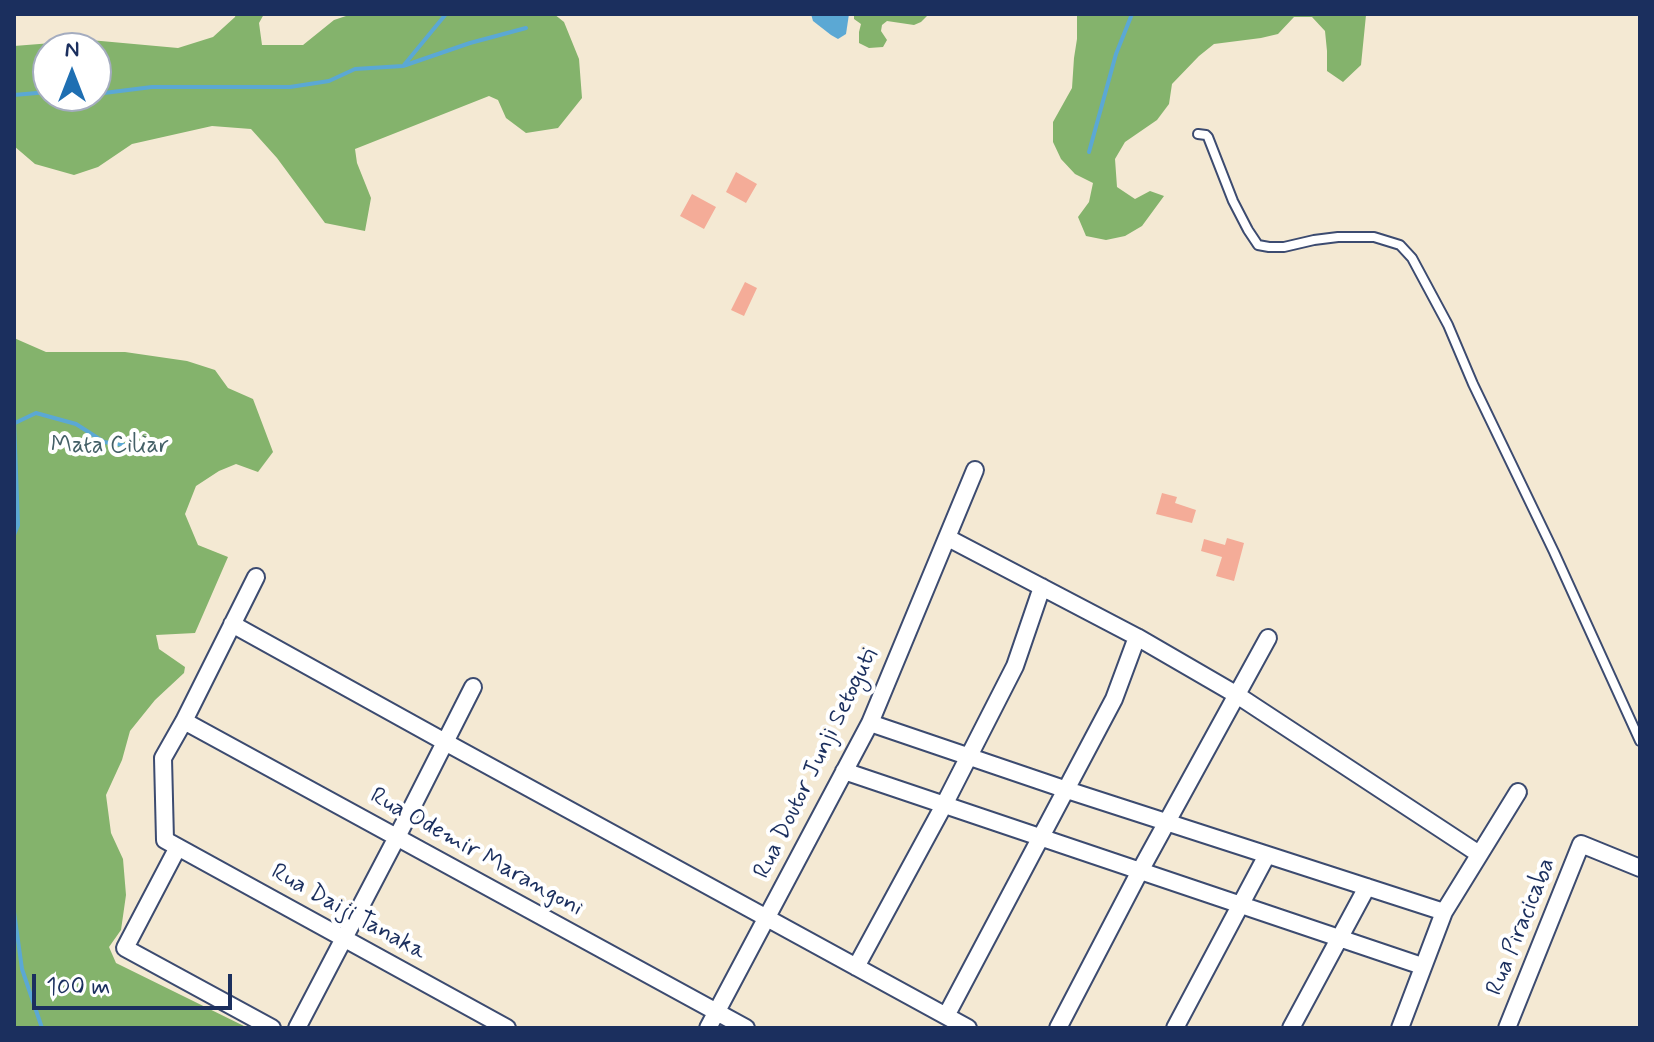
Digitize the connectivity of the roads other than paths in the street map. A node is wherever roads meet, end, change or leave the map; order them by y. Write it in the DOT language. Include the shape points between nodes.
graph roads {
  1 [pos="1198,134"];
  2 [pos="975,470"];
  3 [pos="948,538"];
  4 [pos="256,577"];
  5 [pos="1042,587"];
  6 [pos="232,624"];
  7 [pos="1137,637"];
  8 [pos="1268,638"];
  9 [pos="473,687"];
  10 [pos="1237,695"];
  11 [pos="184,721"];
  12 [pos="870,723"];
  13 [pos="1640,741"];
  14 [pos="445,742"];
  15 [pos="969,756"];
  16 [pos="844,771"];
  17 [pos="1067,790"];
  18 [pos="1518,792"];
  19 [pos="944,805"];
  20 [pos="1168,823"];
  21 [pos="397,837"];
  22 [pos="1041,838"];
  23 [pos="172,844"];
  24 [pos="1479,854"];
  25 [pos="1267,855"];
  26 [pos="1640,868"];
  27 [pos="1140,871"];
  28 [pos="1367,887"];
  29 [pos="1241,905"];
  30 [pos="1444,912"];
  31 [pos="766,918"];
  32 [pos="344,938"];
  33 [pos="1340,938"];
  34 [pos="1422,966"];
  35 [pos="856,967"];
  36 [pos="716,1012"];
  37 [pos="946,1016"];
  38 [pos="272,1028"];
  39 [pos="297,1028"];
  40 [pos="507,1028"];
  41 [pos="708,1028"];
  42 [pos="746,1028"];
  43 [pos="968,1028"];
  44 [pos="1058,1028"];
  45 [pos="1175,1028"];
  46 [pos="1291,1028"];
  47 [pos="1400,1028"];
  48 [pos="1507,1028"];
  1 -- 13 [label="lane" via="1208,137 1233,201 1258,245 1374,237 1400,245 1412,258"];
  2 -- 3 [label="street, Rua Doutor Junji Setoguti"];
  3 -- 5 [label="street"];
  3 -- 12 [label="street, Rua Doutor Junji Setoguti"];
  4 -- 6 [label="street"];
  5 -- 7 [label="street"];
  5 -- 15 [label="street" via="1015,666"];
  6 -- 11 [label="street"];
  6 -- 14 [label="street"];
  7 -- 10 [label="street"];
  7 -- 17 [label="street" via="1114,699"];
  8 -- 10 [label="street"];
  9 -- 14 [label="street"];
  10 -- 20 [label="street"];
  10 -- 24 [label="street"];
  11 -- 21 [label="street, Rua Odemir Marangoni"];
  11 -- 23 [label="street" via="163,758"];
  12 -- 15 [label="street"];
  12 -- 16 [label="street, Rua Doutor Junji Setoguti"];
  14 -- 21 [label="street"];
  14 -- 31 [label="street"];
  15 -- 17 [label="street"];
  15 -- 19 [label="street"];
  16 -- 19 [label="street"];
  16 -- 31 [label="street, Rua Doutor Junji Setoguti"];
  17 -- 20 [label="street"];
  17 -- 22 [label="street"];
  18 -- 24 [label="street"];
  19 -- 22 [label="street"];
  19 -- 35 [label="street"];
  20 -- 25 [label="street"];
  20 -- 27 [label="street"];
  21 -- 32 [label="street"];
  21 -- 36 [label="street, Rua Odemir Marangoni"];
  22 -- 27 [label="street"];
  22 -- 37 [label="street"];
  23 -- 32 [label="street, Rua Daiji Tanaka"];
  23 -- 38 [label="street" via="125,948"];
  24 -- 30 [label="street"];
  25 -- 28 [label="street"];
  25 -- 29 [label="street"];
  26 -- 48 [label="street, Rua Piracicaba" via="1581,844"];
  27 -- 29 [label="street"];
  27 -- 44 [label="street"];
  28 -- 30 [label="street"];
  28 -- 33 [label="street"];
  29 -- 33 [label="street"];
  29 -- 45 [label="street"];
  30 -- 34 [label="street"];
  31 -- 35 [label="street"];
  31 -- 36 [label="street, Rua Doutor Junji Setoguti"];
  32 -- 39 [label="street"];
  32 -- 40 [label="street, Rua Daiji Tanaka"];
  33 -- 34 [label="street"];
  33 -- 46 [label="street"];
  34 -- 47 [label="street"];
  35 -- 37 [label="street"];
  36 -- 41 [label="street, Rua Doutor Junji Setoguti"];
  36 -- 42 [label="street, Rua Odemir Marangoni"];
  37 -- 43 [label="street"];
}
